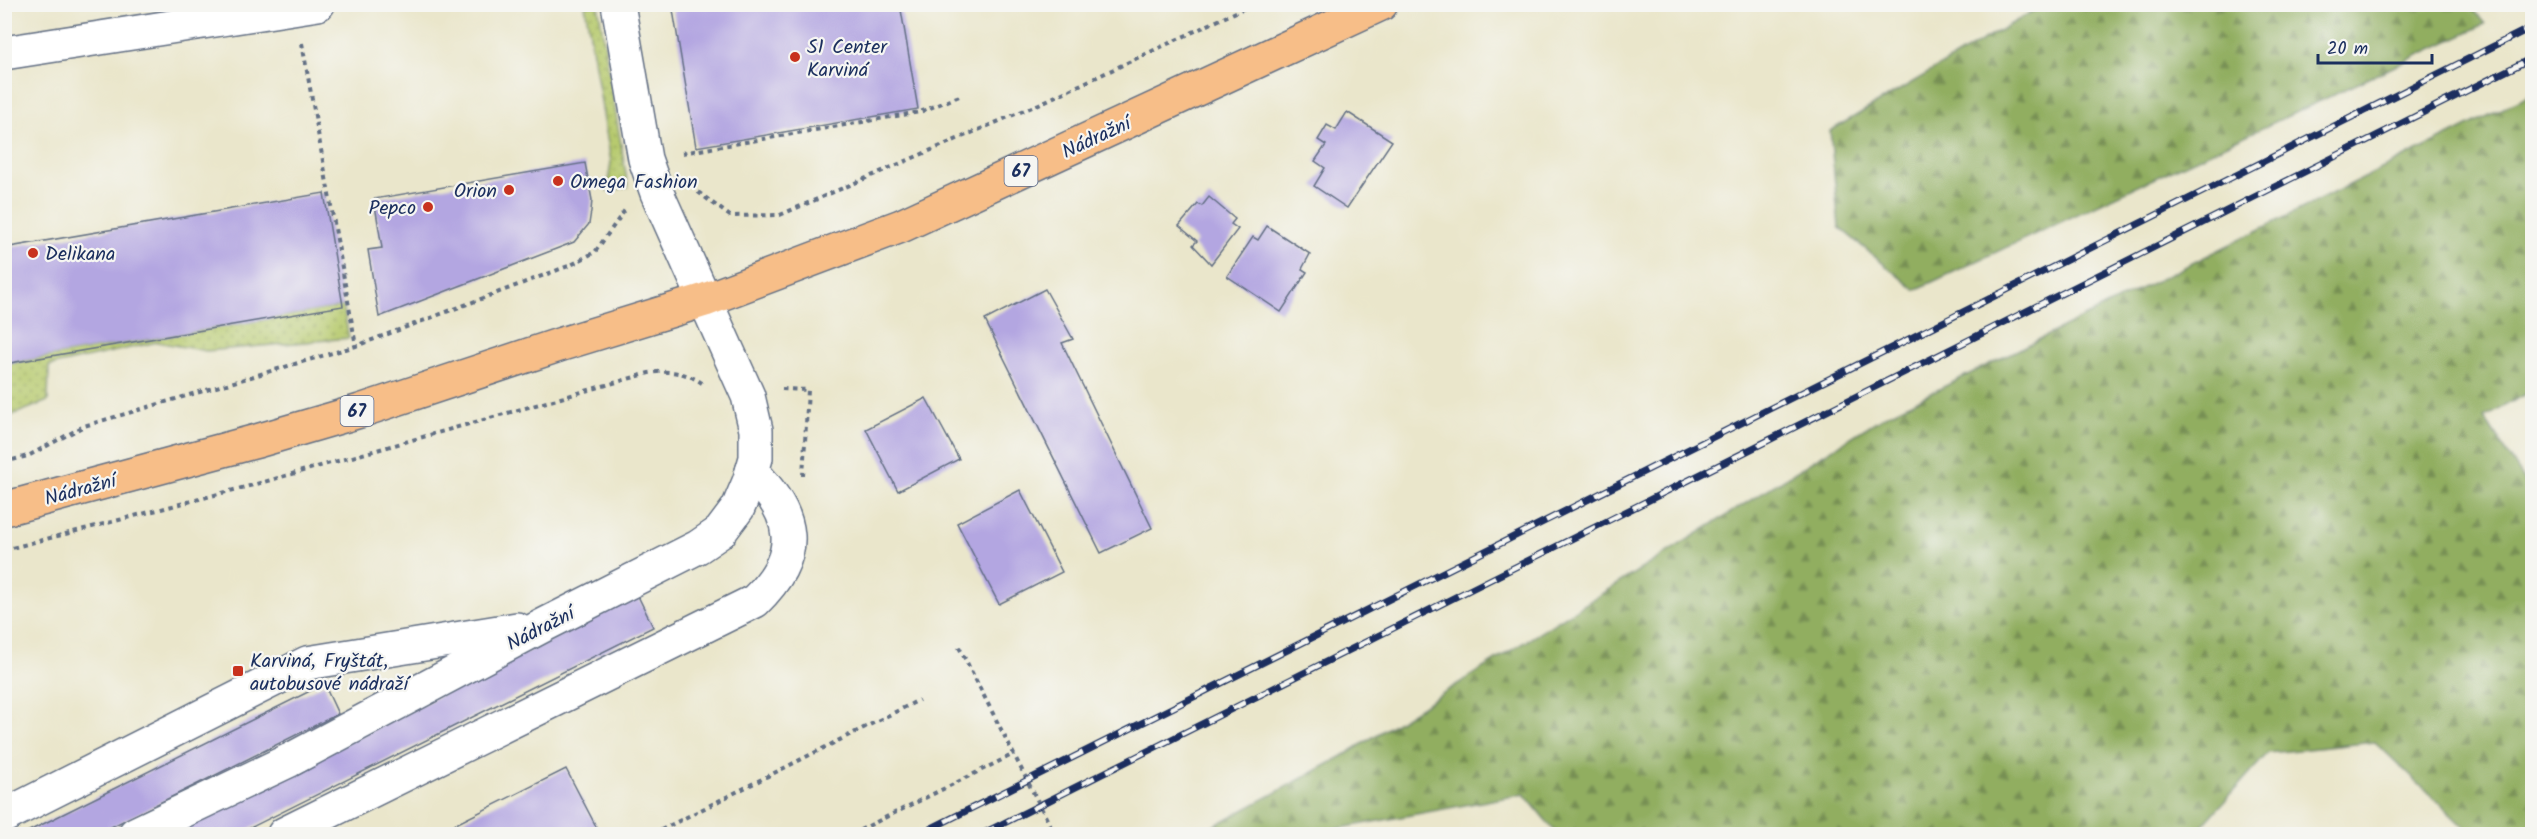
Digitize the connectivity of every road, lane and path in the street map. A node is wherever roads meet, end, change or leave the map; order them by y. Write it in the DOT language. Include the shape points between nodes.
graph roads {
  1 [pos="618,4"];
  2 [pos="1253,4"];
  3 [pos="1354,4"];
  4 [pos="1381,4"];
  5 [pos="307,6"];
  6 [pos="1331,29"];
  7 [pos="4,53"];
  8 [pos="962,95"];
  9 [pos="645,159"];
  10 [pos="657,193"];
  11 [pos="705,300"];
  12 [pos="356,346"];
  13 [pos="706,387"];
  14 [pos="776,389"];
  15 [pos="4,462"];
  16 [pos="752,472"];
  17 [pos="804,483"];
  18 [pos="4,509"];
  19 [pos="4,550"];
  20 [pos="546,624"];
  21 [pos="959,647"];
  22 [pos="919,700"];
  23 [pos="1014,754"];
  24 [pos="4,816"];
  25 [pos="135,834"];
  26 [pos="284,834"];
  27 [pos="653,834"];
  28 [pos="852,834"];
  29 [pos="1051,834"];
  1 -- 9 [label="street"];
  2 -- 10 [label="path" via="1039,104 780,215 730,216 684,182"];
  3 -- 6 [label="main road, 67"];
  4 -- 6 [label="main road, Nádražní / 67"];
  5 -- 7 [label="street"];
  5 -- 12 [label="path"];
  6 -- 11 [label="main road, Nádražní / 67" via="901,226"];
  8 -- 9 [label="path" via="920,112"];
  9 -- 10 [label="street"];
  10 -- 11 [label="street"];
  10 -- 12 [label="path" via="628,206 595,252 571,265"];
  11 -- 16 [label="street, Nádražní" via="748,396 756,430"];
  11 -- 18 [label="main road, Nádražní / 67" via="351,413"];
  12 -- 15 [label="path" via="84,426 28,456"];
  13 -- 19 [label="path" via="683,374 665,370 649,373 253,485"];
  14 -- 17 [label="path" via="808,390"];
  16 -- 20 [label="street, Nádražní" via="738,508 720,532 699,547"];
  16 -- 26 [label="street" via="783,511 790,537 781,570 755,601"];
  20 -- 24 [label="street" via="307,663"];
  20 -- 25 [label="street, Nádražní" via="290,760"];
  21 -- 23 [label="path"];
  22 -- 27 [label="path"];
  23 -- 28 [label="path"];
  23 -- 29 [label="path" via="1054,833"];
}
